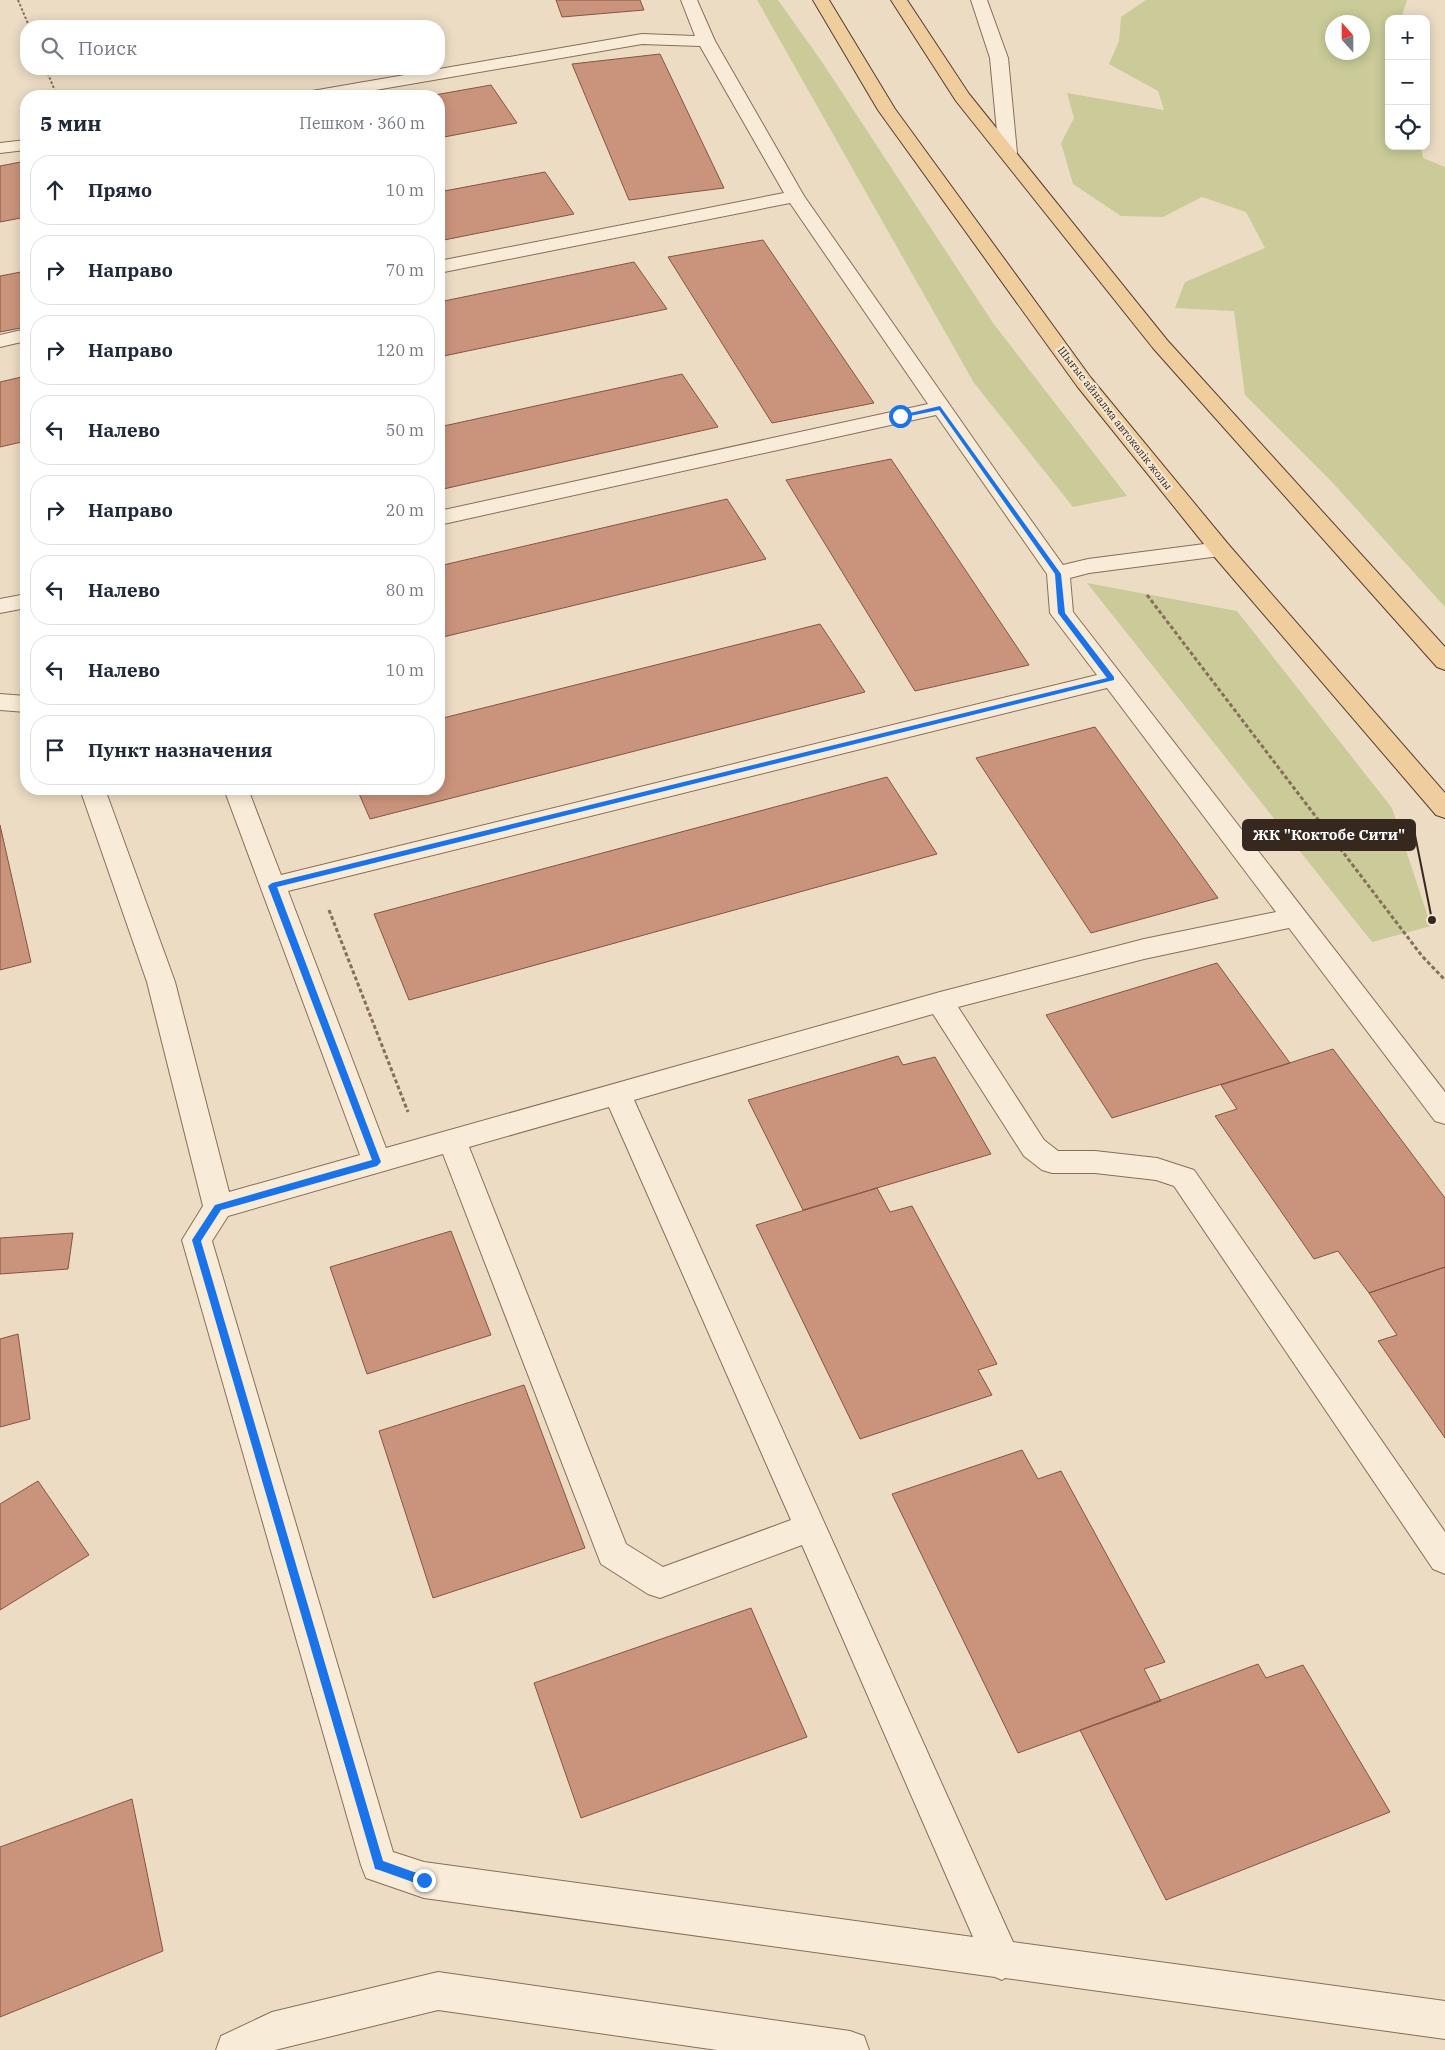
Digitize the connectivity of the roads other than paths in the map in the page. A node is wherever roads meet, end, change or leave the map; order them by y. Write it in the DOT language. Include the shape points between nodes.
graph roads {
  1 [pos="689,0"];
  2 [pos="821,0"];
  3 [pos="899,0"];
  4 [pos="980,0"];
  5 [pos="706,41"];
  6 [pos="445,73"];
  7 [pos="434,75"];
  8 [pos="347,90"];
  9 [pos="20,146"];
  10 [pos="0,148"];
  11 [pos="1008,153"];
  12 [pos="795,196"];
  13 [pos="445,265"];
  14 [pos="20,336"];
  15 [pos="0,340"];
  16 [pos="940,408"];
  17 [pos="445,517"];
  18 [pos="1220,549"];
  19 [pos="1058,574"];
  20 [pos="20,602"];
  21 [pos="0,606"];
  22 [pos="1445,662"];
  23 [pos="1112,679"];
  24 [pos="0,702"];
  25 [pos="20,704"];
  26 [pos="94,795"];
  27 [pos="238,795"];
  28 [pos="1445,809"];
  29 [pos="272,886"];
  30 [pos="1295,917"];
  31 [pos="940,1002"];
  32 [pos="617,1094"];
  33 [pos="1445,1113"];
  34 [pos="452,1140"];
  35 [pos="377,1162"];
  36 [pos="218,1207"];
  37 [pos="811,1527"];
  38 [pos="1445,1559"];
  39 [pos="1002,1961"];
  40 [pos="1445,2020"];
  41 [pos="739,2042"];
  42 [pos="235,2050"];
  43 [pos="850,2050"];
  1 -- 5 [label="lane"];
  2 -- 18 [label="main road, Шығыс айналма автокөлік жолы" via="887,110 1079,374"];
  3 -- 11 [label="main road" via="962,97"];
  4 -- 11 [label="lane" via="999,58"];
  5 -- 6 [label="lane" via="642,39"];
  5 -- 12 [label="lane"];
  7 -- 8 [label="lane"];
  9 -- 10 [label="lane"];
  11 -- 22 [label="main road" via="1160,344"];
  12 -- 13 [label="lane"];
  12 -- 16 [label="lane"];
  14 -- 15 [label="lane"];
  16 -- 17 [label="lane"];
  16 -- 19 [label="lane"];
  18 -- 19 [label="lane" via="1088,566"];
  18 -- 28 [label="main road, Шығыс айналма автокөлік жолы"];
  19 -- 23 [label="lane" via="1062,613"];
  20 -- 21 [label="lane"];
  23 -- 29 [label="lane"];
  23 -- 30 [label="lane"];
  24 -- 25 [label="lane"];
  26 -- 36 [label="lane" via="161,982"];
  27 -- 29 [label="lane"];
  29 -- 35 [label="lane"];
  30 -- 31 [label="lane" via="1144,949"];
  30 -- 33 [label="lane"];
  31 -- 32 [label="lane"];
  31 -- 38 [label="lane" via="1034,1148 1052,1162 1094,1162 1157,1169 1184,1178"];
  32 -- 34 [label="lane"];
  32 -- 37 [label="lane"];
  34 -- 35 [label="lane"];
  34 -- 37 [label="lane" via="613,1554 660,1583"];
  35 -- 36 [label="lane"];
  36 -- 39 [label="lane" via="196,1240 379,1865 424,1880"];
  37 -- 39 [label="lane"];
  39 -- 40 [label="lane"];
  41 -- 42 [label="lane" via="438,1991 272,2031"];
  41 -- 43 [label="lane"];
}
